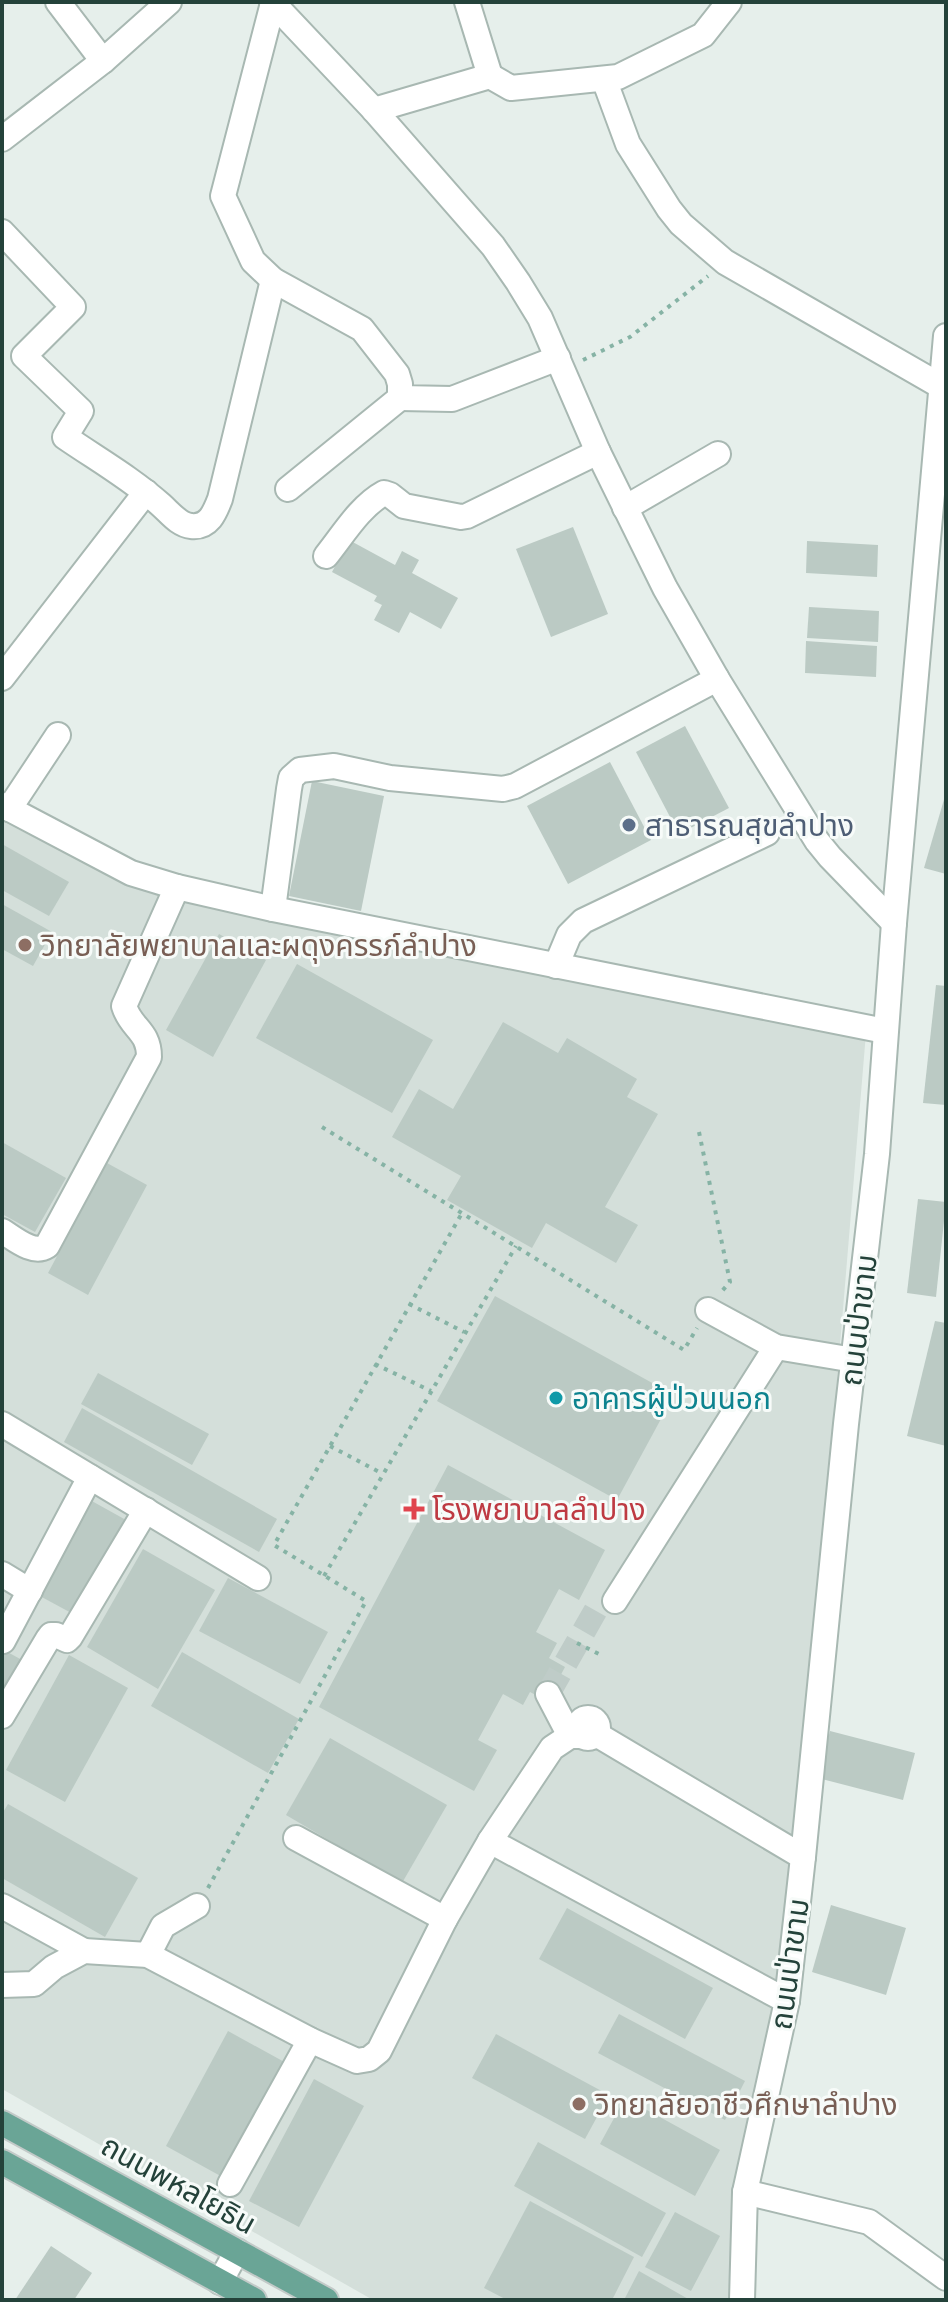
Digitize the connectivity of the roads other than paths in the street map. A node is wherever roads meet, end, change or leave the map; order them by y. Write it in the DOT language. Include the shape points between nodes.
graph roads {
  1 [pos="58,2"];
  2 [pos="169,2"];
  3 [pos="467,2"];
  4 [pos="729,2"];
  5 [pos="273,3"];
  6 [pos="103,61"];
  7 [pos="490,76"];
  8 [pos="604,79"];
  9 [pos="374,110"];
  10 [pos="2,139"];
  11 [pos="2,232"];
  12 [pos="273,280"];
  13 [pos="946,336"];
  14 [pos="560,364"];
  15 [pos="944,387"];
  16 [pos="400,398"];
  17 [pos="598,452"];
  18 [pos="718,454"];
  19 [pos="288,489"];
  20 [pos="146,492"];
  21 [pos="625,508"];
  22 [pos="326,556"];
  23 [pos="2,678"];
  24 [pos="717,679"];
  25 [pos="58,735"];
  26 [pos="6,807"];
  27 [pos="767,833"];
  28 [pos="177,887"];
  29 [pos="273,909"];
  30 [pos="894,923"];
  31 [pos="556,966"];
  32 [pos="885,1031"];
  33 [pos="2,1231"];
  34 [pos="708,1310"];
  35 [pos="776,1347"];
  36 [pos="854,1360"];
  37 [pos="2,1424"];
  38 [pos="90,1477"];
  39 [pos="146,1510"];
  40 [pos="2,1574"];
  41 [pos="258,1578"];
  42 [pos="30,1591"];
  43 [pos="617,1601"];
  44 [pos="2,1640"];
  45 [pos="36,1659"];
  46 [pos="548,1694"];
  47 [pos="2,1716"];
  48 [pos="583,1735"];
  49 [pos="296,1838"];
  50 [pos="490,1841"];
  51 [pos="803,1857"];
  52 [pos="202,1899"];
  53 [pos="2,1906"];
  54 [pos="445,1919"];
  55 [pos="84,1951"];
  56 [pos="148,1955"];
  57 [pos="54,1967"];
  58 [pos="2,1970"];
  59 [pos="2,1985"];
  60 [pos="787,2001"];
  61 [pos="310,2040"];
  62 [pos="2,2123"];
  63 [pos="2,2162"];
  64 [pos="230,2184"];
  65 [pos="745,2192"];
  66 [pos="237,2251"];
  67 [pos="946,2278"];
  68 [pos="220,2282"];
  69 [pos="254,2300"];
  70 [pos="326,2300"];
  71 [pos="742,2300"];
  1 -- 6 [label="street"];
  2 -- 6 [label="street"];
  3 -- 7 [label="street"];
  4 -- 8 [label="street" via="703,35"];
  5 -- 9 [label="street"];
  5 -- 12 [label="street" via="223,196 253,261"];
  6 -- 10 [label="street"];
  7 -- 8 [label="street" via="511,88"];
  7 -- 9 [label="street"];
  8 -- 15 [label="street" via="628,144 681,224 725,262"];
  9 -- 14 [label="street" via="493,246 540,318"];
  11 -- 20 [label="street" via="73,307 24,356 81,411 65,437"];
  12 -- 16 [label="street" via="362,329 397,374"];
  12 -- 20 [label="street" via="212,518 193,527 181,523"];
  13 -- 15 [label="street, ถนนป่าขาม"];
  14 -- 16 [label="street" via="452,399"];
  14 -- 17 [label="street"];
  15 -- 30 [label="street, ถนนป่าขาม"];
  16 -- 19 [label="street"];
  17 -- 21 [label="street"];
  17 -- 22 [label="street" via="467,516 404,506 384,493"];
  18 -- 21 [label="street"];
  20 -- 23 [label="street"];
  21 -- 24 [label="street"];
  24 -- 29 [label="street" via="503,789 390,778 334,766 300,770 291,778"];
  24 -- 30 [label="street" via="817,841"];
  25 -- 26 [label="street"];
  26 -- 28 [label="street" via="131,873"];
  27 -- 31 [label="street" via="583,921 569,935"];
  28 -- 29 [label="street"];
  28 -- 33 [label="street" via="124,1006 149,1043 149,1057 47,1246 33,1249"];
  29 -- 31 [label="street"];
  30 -- 32 [label="street, ถนนป่าขาม"];
  31 -- 32 [label="street"];
  32 -- 36 [label="street, ถนนป่าขาม"];
  34 -- 35 [label="street"];
  35 -- 36 [label="street"];
  35 -- 43 [label="street"];
  36 -- 51 [label="street, ถนนป่าขาม"];
  37 -- 38 [label="street"];
  38 -- 39 [label="street"];
  38 -- 42 [label="street"];
  39 -- 41 [label="street"];
  39 -- 45 [label="street" via="70,1637 51,1635"];
  40 -- 42 [label="street"];
  42 -- 44 [label="street"];
  44 -- 45 [label="street"];
  45 -- 47 [label="street"];
  46 -- 48 [label="street"];
  48 -- 50 [label="street" via="552,1748"];
  48 -- 51 [label="street"];
  49 -- 54 [label="street"];
  50 -- 54 [label="street"];
  50 -- 60 [label="street"];
  51 -- 60 [label="street, ถนนป่าขาม"];
  52 -- 56 [label="street" via="163,1926"];
  53 -- 55 [label="street"];
  54 -- 61 [label="street" via="379,2051 357,2061"];
  55 -- 56 [label="street"];
  55 -- 57 [label="street"];
  56 -- 61 [label="street"];
  57 -- 58 [label="street"];
  57 -- 59 [label="street" via="34,1984"];
  60 -- 65 [label="street, ถนนป่าขาม"];
  61 -- 64 [label="street"];
  62 -- 66 [label="main road, ถนนพหลโยธิน"];
  63 -- 68 [label="main road"];
  65 -- 67 [label="street" via="869,2222"];
  65 -- 71 [label="street, ถนนป่าขาม"];
  66 -- 68 [label="street"];
  66 -- 70 [label="main road, ถนนพหลโยธิน"];
  68 -- 69 [label="main road"];
}
